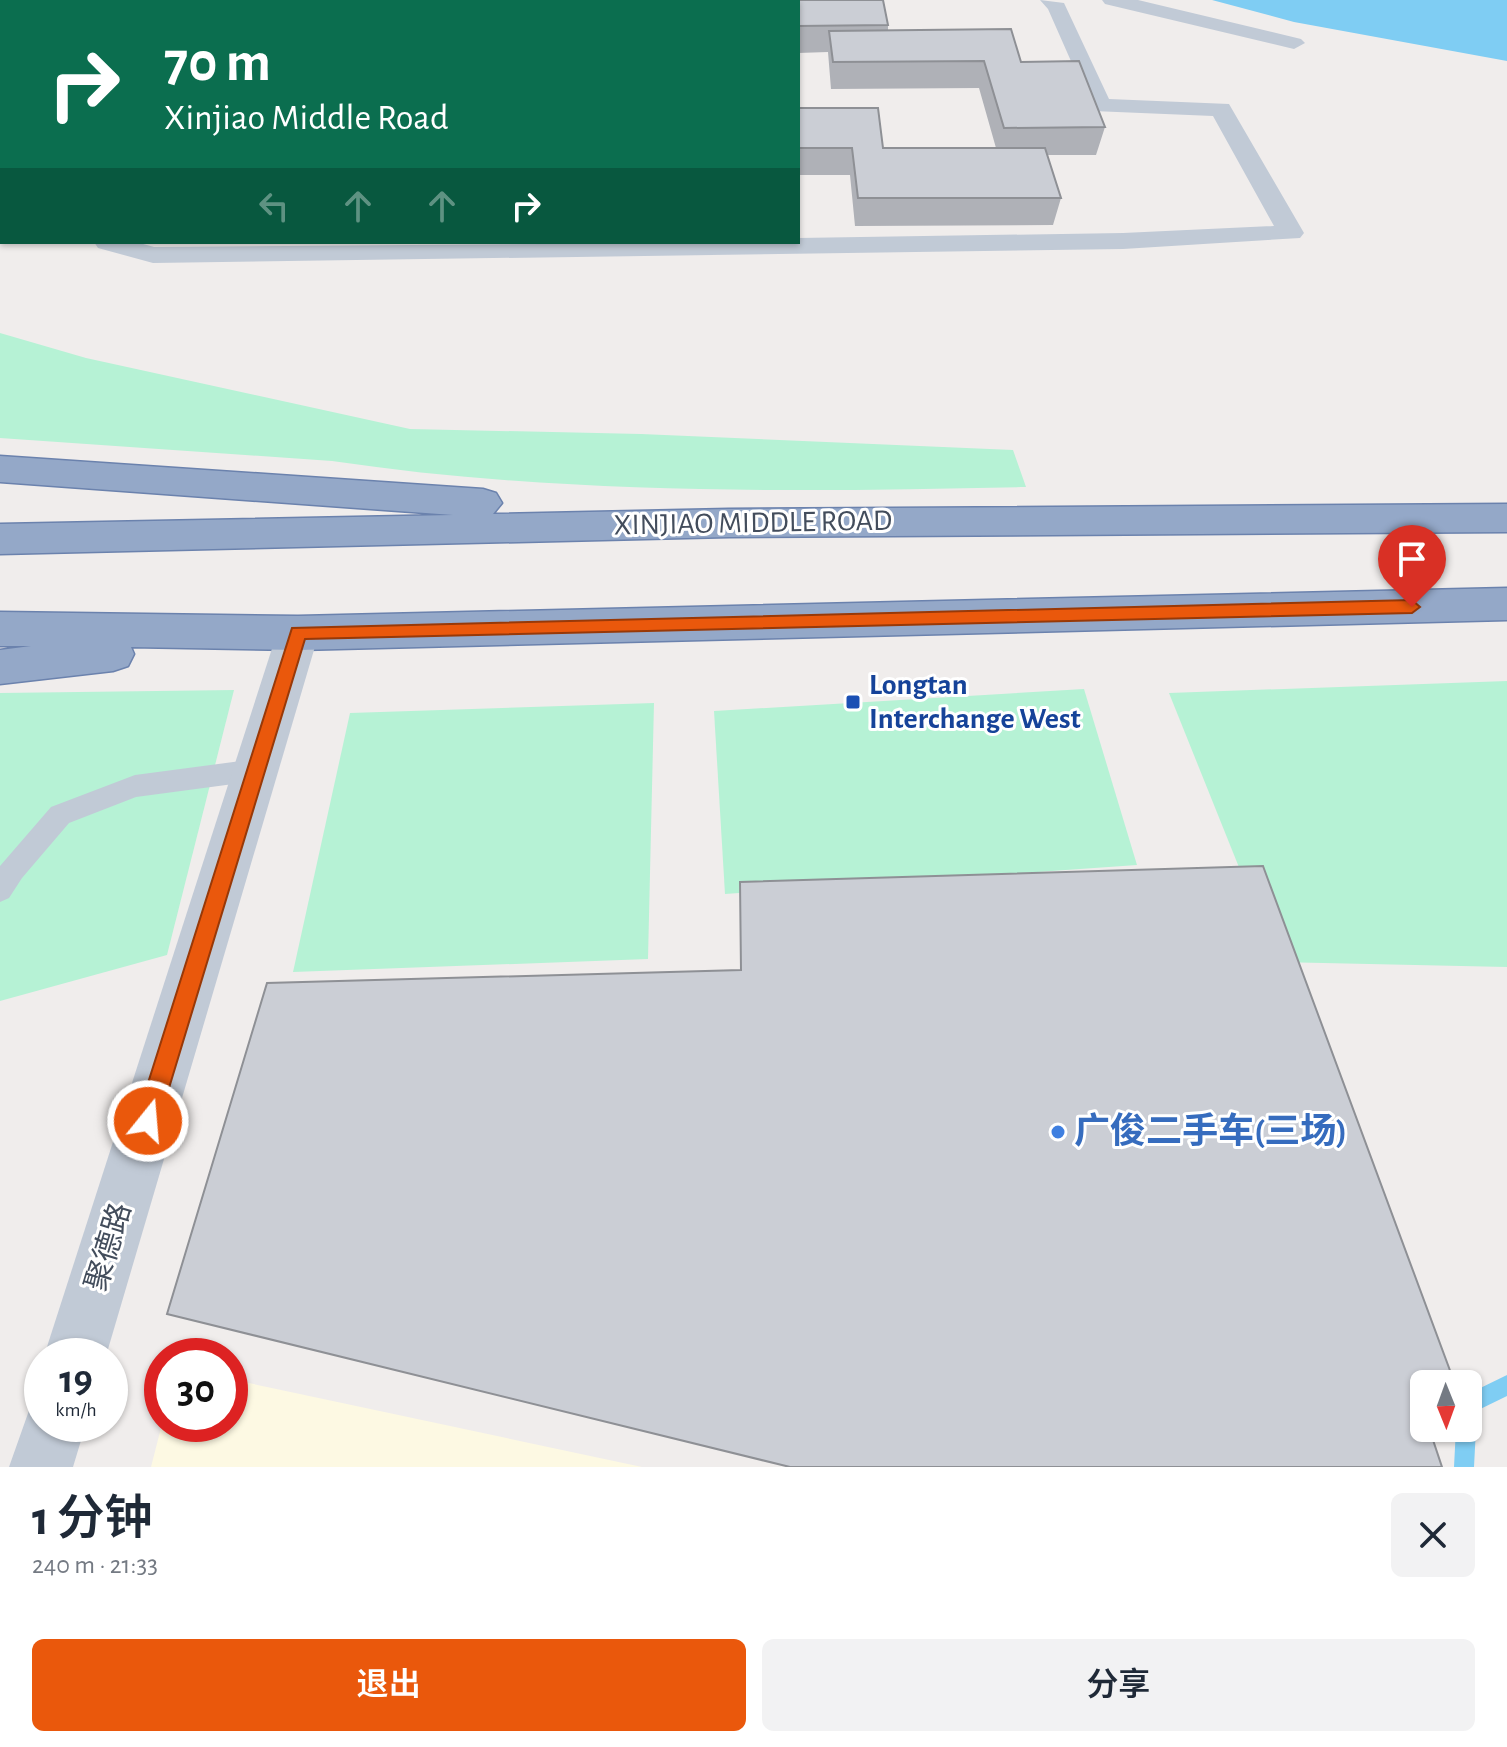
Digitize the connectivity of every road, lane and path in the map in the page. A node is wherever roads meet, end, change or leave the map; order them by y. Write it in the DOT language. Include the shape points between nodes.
graph roads {
  1 [pos="1050,0"];
  2 [pos="1112,0"];
  3 [pos="1294,43"];
  4 [pos="114,244"];
  5 [pos="0,469"];
  6 [pos="0,484"];
  7 [pos="251,487"];
  8 [pos="1507,518"];
  9 [pos="729,523"];
  10 [pos="0,539"];
  11 [pos="1507,604"];
  12 [pos="0,629"];
  13 [pos="298,633"];
  14 [pos="0,667"];
  15 [pos="256,770"];
  16 [pos="0,889"];
  17 [pos="81,1338"];
  18 [pos="49,1442"];
  19 [pos="41,1467"];
  1 -- 4 [label="street" via="1101,106 1221,109 1291,233 1123,241 153,255"];
  2 -- 3 [label="street"];
  5 -- 7 [label="highway"];
  6 -- 7 [label="highway"];
  7 -- 9 [label="highway"];
  8 -- 9 [label="highway, XINJIAO MIDDLE ROAD"];
  9 -- 10 [label="highway, XINJIAO MIDDLE ROAD"];
  11 -- 13 [label="highway"];
  12 -- 13 [label="highway"];
  13 -- 14 [label="highway"];
  13 -- 15 [label="street, 聚德路"];
  15 -- 16 [label="lane" via="135,786 60,815"];
  15 -- 17 [label="street, 聚德路"];
  18 -- 19 [label="street"];
}
